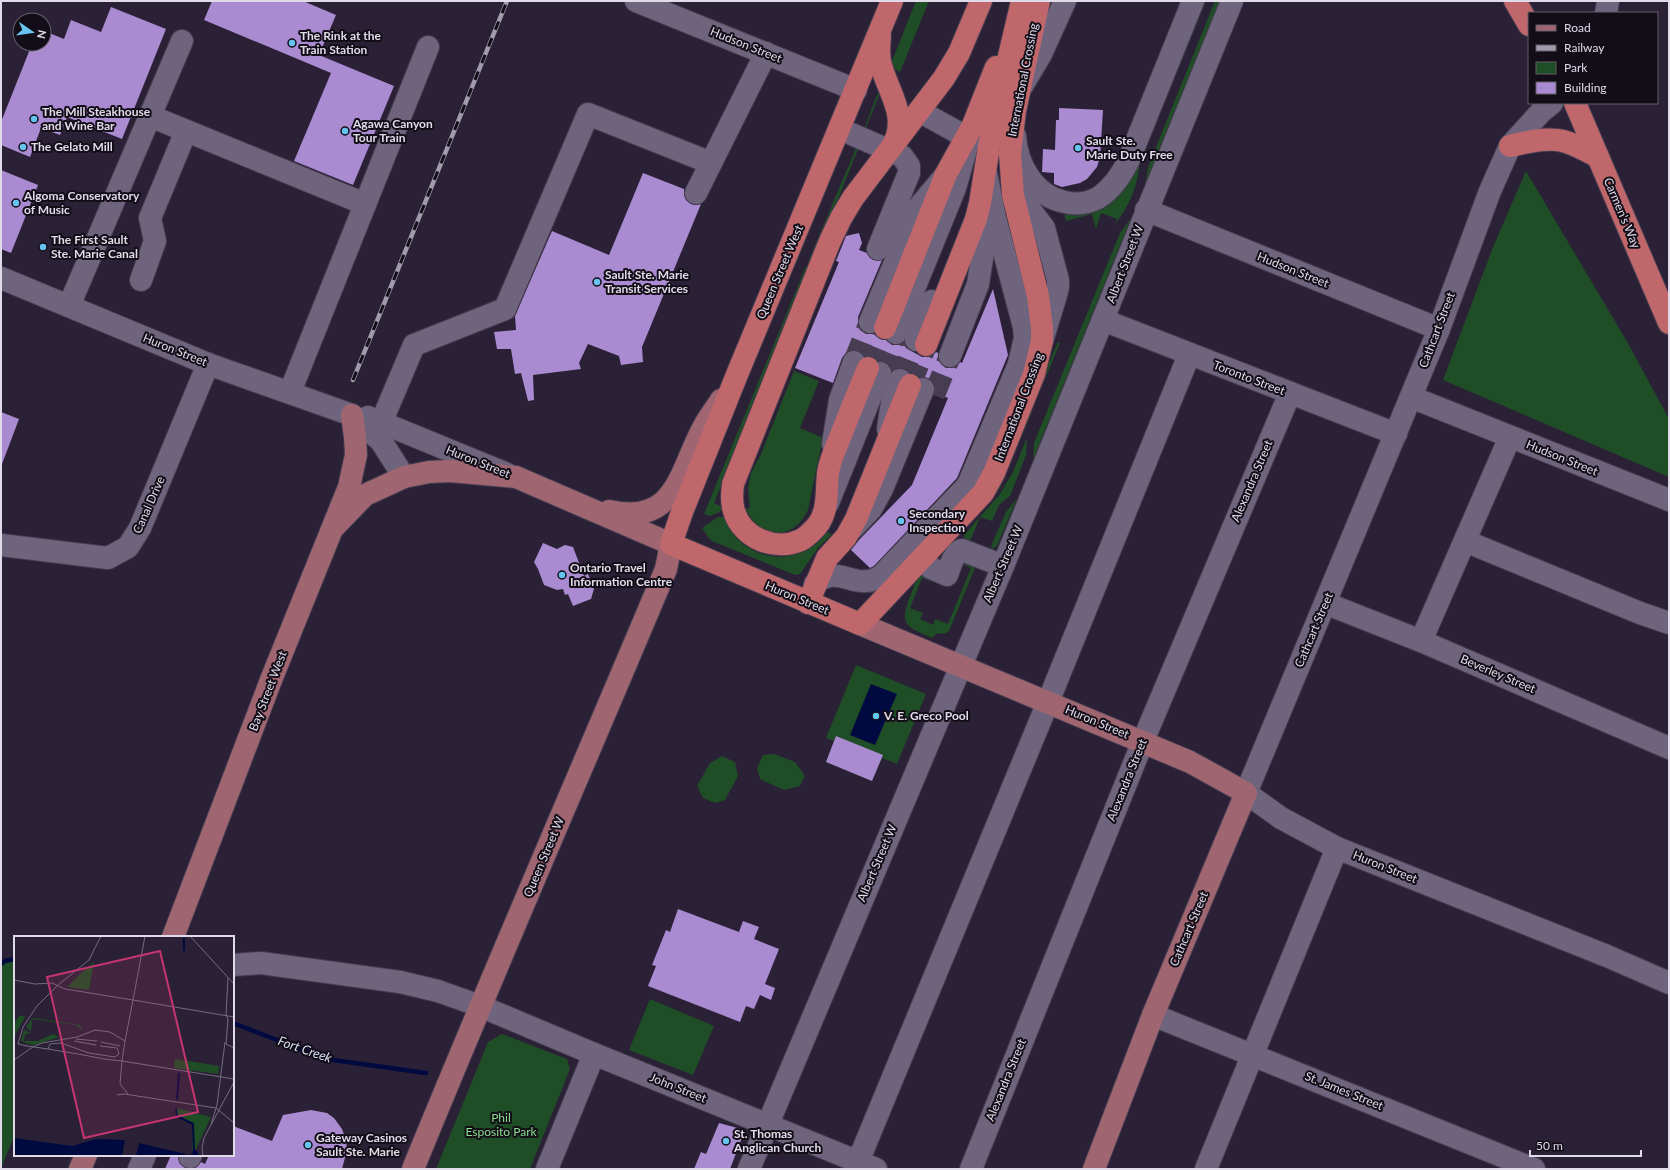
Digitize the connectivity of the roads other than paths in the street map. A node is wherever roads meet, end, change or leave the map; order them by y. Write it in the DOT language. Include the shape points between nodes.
graph roads {
  1 [pos="636,1"];
  2 [pos="892,1"];
  3 [pos="981,1"];
  4 [pos="1022,1"];
  5 [pos="1039,1"];
  6 [pos="1065,1"];
  7 [pos="1232,1"];
  8 [pos="1515,1"];
  9 [pos="1608,1"];
  10 [pos="1192,4"];
  11 [pos="1606,12"];
  12 [pos="1528,23"];
  13 [pos="882,24"];
  14 [pos="182,42"];
  15 [pos="428,47"];
  16 [pos="766,53"];
  17 [pos="856,90"];
  18 [pos="1017,102"];
  19 [pos="1551,104"];
  20 [pos="1575,104"];
  21 [pos="919,112"];
  22 [pos="150,116"];
  23 [pos="840,129"];
  24 [pos="977,130"];
  25 [pos="186,131"];
  26 [pos="1510,146"];
  27 [pos="890,150"];
  28 [pos="1598,157"];
  29 [pos="711,163"];
  30 [pos="1011,174"];
  31 [pos="696,193"];
  32 [pos="985,199"];
  33 [pos="365,204"];
  34 [pos="1146,210"];
  35 [pos="878,249"];
  36 [pos="1,278"];
  37 [pos="141,280"];
  38 [pos="69,306"];
  39 [pos="1103,320"];
  40 [pos="1669,323"];
  41 [pos="1439,329"];
  42 [pos="912,339"];
  43 [pos="1042,341"];
  44 [pos="1189,354"];
  45 [pos="208,364"];
  46 [pos="736,377"];
  47 [pos="895,381"];
  48 [pos="290,392"];
  49 [pos="1290,393"];
  50 [pos="1411,397"];
  51 [pos="868,401"];
  52 [pos="352,415"];
  53 [pos="381,423"];
  54 [pos="873,425"];
  55 [pos="1396,434"];
  56 [pos="1510,437"];
  57 [pos="852,444"];
  58 [pos="883,452"];
  59 [pos="404,477"];
  60 [pos="516,477"];
  61 [pos="1669,500"];
  62 [pos="575,502"];
  63 [pos="823,514"];
  64 [pos="333,528"];
  65 [pos="846,537"];
  66 [pos="1465,541"];
  67 [pos="671,544"];
  68 [pos="1,545"];
  69 [pos="921,558"];
  70 [pos="1003,566"];
  71 [pos="898,571"];
  72 [pos="811,593"];
  73 [pos="1325,603"];
  74 [pos="1669,622"];
  75 [pos="860,624"];
  76 [pos="1421,641"];
  77 [pos="960,666"];
  78 [pos="1048,702"];
  79 [pos="1143,741"];
  80 [pos="1669,748"];
  81 [pos="1246,793"];
  82 [pos="1337,848"];
  83 [pos="173,936"];
  84 [pos="234,965"];
  85 [pos="1669,983"];
  86 [pos="480,1006"];
  87 [pos="1153,1015"];
  88 [pos="594,1054"];
  89 [pos="1253,1054"];
  90 [pos="768,1124"];
  91 [pos="86,1156"];
  92 [pos="145,1156"];
  93 [pos="863,1166"];
  94 [pos="80,1169"];
  95 [pos="139,1169"];
  96 [pos="413,1169"];
  97 [pos="547,1169"];
  98 [pos="749,1169"];
  99 [pos="971,1169"];
  100 [pos="1094,1169"];
  101 [pos="1206,1169"];
  102 [pos="1534,1169"];
  1 -- 16 [label="street, Hudson Street"];
  2 -- 13 [label="highway, Queen Street West"];
  3 -- 21 [label="highway" via="952,66"];
  4 -- 24 [label="highway, International Crossing"];
  5 -- 18 [label="highway, International Crossing"];
  6 -- 18 [label="street"];
  7 -- 34 [label="street, Albert Street W"];
  8 -- 12 [label="highway"];
  9 -- 11 [label="street"];
  10 -- 18 [label="street" via="1125,168 1111,186 1097,198 1080,203 1061,202 1045,195 1033,184 1017,152"];
  13 -- 17 [label="highway, Queen Street West"];
  13 -- 27 [label="highway" via="879,46 881,65 899,118 898,131"];
  14 -- 22 [label="street"];
  15 -- 33 [label="street"];
  16 -- 17 [label="street, Hudson Street"];
  16 -- 29 [label="street"];
  17 -- 23 [label="highway, Queen Street West"];
  18 -- 30 [label="highway, International Crossing" via="1010,154"];
  19 -- 26 [label="street, Cathcart Street"];
  20 -- 28 [label="highway, Carmen's Way"];
  21 -- 24 [label="street"];
  21 -- 27 [label="highway"];
  22 -- 25 [label="street"];
  22 -- 38 [label="street"];
  23 -- 27 [label="street"];
  23 -- 46 [label="highway, Queen Street West"];
  24 -- 32 [label="highway, International Crossing" via="986,170"];
  24 -- 42 [label="street" via="975,194"];
  24 -- 42 [label="highway" via="946,174"];
  25 -- 33 [label="street"];
  25 -- 37 [label="street" via="150,218 156,241"];
  26 -- 28 [label="highway" via="1534,140 1562,140"];
  26 -- 41 [label="street, Cathcart Street" via="1470,242"];
  27 -- 35 [label="street" via="906,160 909,173"];
  27 -- 63 [label="highway" via="853,198 830,241 733,484 732,502 738,521 751,536 771,544 802,540"];
  28 -- 40 [label="highway, Carmen's Way"];
  29 -- 31 [label="street"];
  29 -- 53 [label="street" via="588,114 505,308 414,345"];
  30 -- 43 [label="highway, International Crossing" via="1017,214 1038,296"];
  30 -- 43 [label="street" via="1016,190 1044,228 1058,287"];
  32 -- 42 [label="highway, International Crossing" via="972,233"];
  32 -- 71 [label="street" via="1024,327 1023,350 968,485"];
  33 -- 48 [label="street"];
  34 -- 39 [label="street, Albert Street W"];
  34 -- 41 [label="street, Hudson Street"];
  36 -- 38 [label="street, Huron Street"];
  38 -- 45 [label="street, Huron Street"];
  39 -- 44 [label="street, Toronto Street"];
  39 -- 70 [label="street, Albert Street W"];
  41 -- 50 [label="street, Cathcart Street"];
  43 -- 69 [label="highway, International Crossing" via="1034,374 989,483 976,502"];
  44 -- 49 [label="street, Toronto Street"];
  44 -- 78 [label="street"];
  45 -- 48 [label="street, Huron Street"];
  45 -- 68 [label="street, Canal Drive" via="140,528 128,547 108,558"];
  46 -- 62 [label="main road" via="704,426 681,479 665,501 647,511 632,515"];
  46 -- 67 [label="highway, Queen Street West"];
  47 -- 51 [label="street"];
  47 -- 54 [label="street" via="885,416"];
  47 -- 58 [label="highway"];
  47 -- 63 [label="highway" via="830,466"];
  47 -- 65 [label="street" via="905,467"];
  48 -- 52 [label="street, Huron Street"];
  49 -- 55 [label="street, Toronto Street"];
  49 -- 79 [label="street, Alexandra Street"];
  50 -- 55 [label="street, Cathcart Street"];
  50 -- 56 [label="street, Hudson Street"];
  51 -- 54 [label="street" via="867,413"];
  51 -- 57 [label="street"];
  52 -- 53 [label="street, Huron Street" via="360,413"];
  52 -- 59 [label="street, Huron Street" via="380,441"];
  52 -- 64 [label="main road" via="356,455 349,487"];
  53 -- 60 [label="street, Huron Street"];
  54 -- 57 [label="street"];
  54 -- 58 [label="street"];
  55 -- 73 [label="street, Cathcart Street"];
  56 -- 61 [label="street, Hudson Street"];
  56 -- 66 [label="street"];
  57 -- 63 [label="street"];
  58 -- 65 [label="highway"];
  59 -- 60 [label="main road, Huron Street" via="450,471"];
  59 -- 64 [label="main road, Bay Street West" via="365,495"];
  60 -- 62 [label="main road, Huron Street"];
  62 -- 67 [label="main road, Huron Street"];
  64 -- 83 [label="main road, Bay Street West" via="271,680"];
  65 -- 72 [label="highway" via="827,558"];
  66 -- 74 [label="street" via="1640,613"];
  66 -- 76 [label="street"];
  67 -- 72 [label="highway, Huron Street"];
  67 -- 86 [label="main road, Queen Street W" via="666,569"];
  69 -- 70 [label="street" via="931,568 947,575 955,555 962,550"];
  69 -- 71 [label="highway, International Crossing"];
  70 -- 77 [label="street, Albert Street W"];
  71 -- 72 [label="street" via="860,582 831,576 820,580"];
  71 -- 75 [label="highway, International Crossing"];
  72 -- 75 [label="highway, Huron Street"];
  73 -- 76 [label="street, Beverley Street"];
  73 -- 81 [label="street, Cathcart Street"];
  75 -- 77 [label="main road, Huron Street"];
  76 -- 80 [label="street, Beverley Street"];
  77 -- 78 [label="main road, Huron Street"];
  77 -- 90 [label="street, Albert Street W"];
  78 -- 79 [label="main road, Huron Street"];
  78 -- 93 [label="street"];
  79 -- 81 [label="main road, Huron Street" via="1190,762"];
  79 -- 99 [label="street, Alexandra Street"];
  81 -- 82 [label="street, Huron Street" via="1281,818"];
  81 -- 87 [label="main road, Cathcart Street"];
  82 -- 85 [label="street, Huron Street" via="1608,956"];
  82 -- 89 [label="street"];
  84 -- 86 [label="street, John Street" via="261,963 400,982 438,991"];
  86 -- 88 [label="street, John Street"];
  86 -- 96 [label="main road, Queen Street W"];
  87 -- 89 [label="street, St. James Street"];
  87 -- 100 [label="main road, Cathcart Street"];
  88 -- 90 [label="street, John Street"];
  88 -- 97 [label="street"];
  89 -- 101 [label="street"];
  89 -- 102 [label="street, St. James Street"];
  90 -- 93 [label="street, John Street"];
  90 -- 98 [label="street, Albert Street W"];
  91 -- 94 [label="main road"];
  92 -- 95 [label="street"];
}
